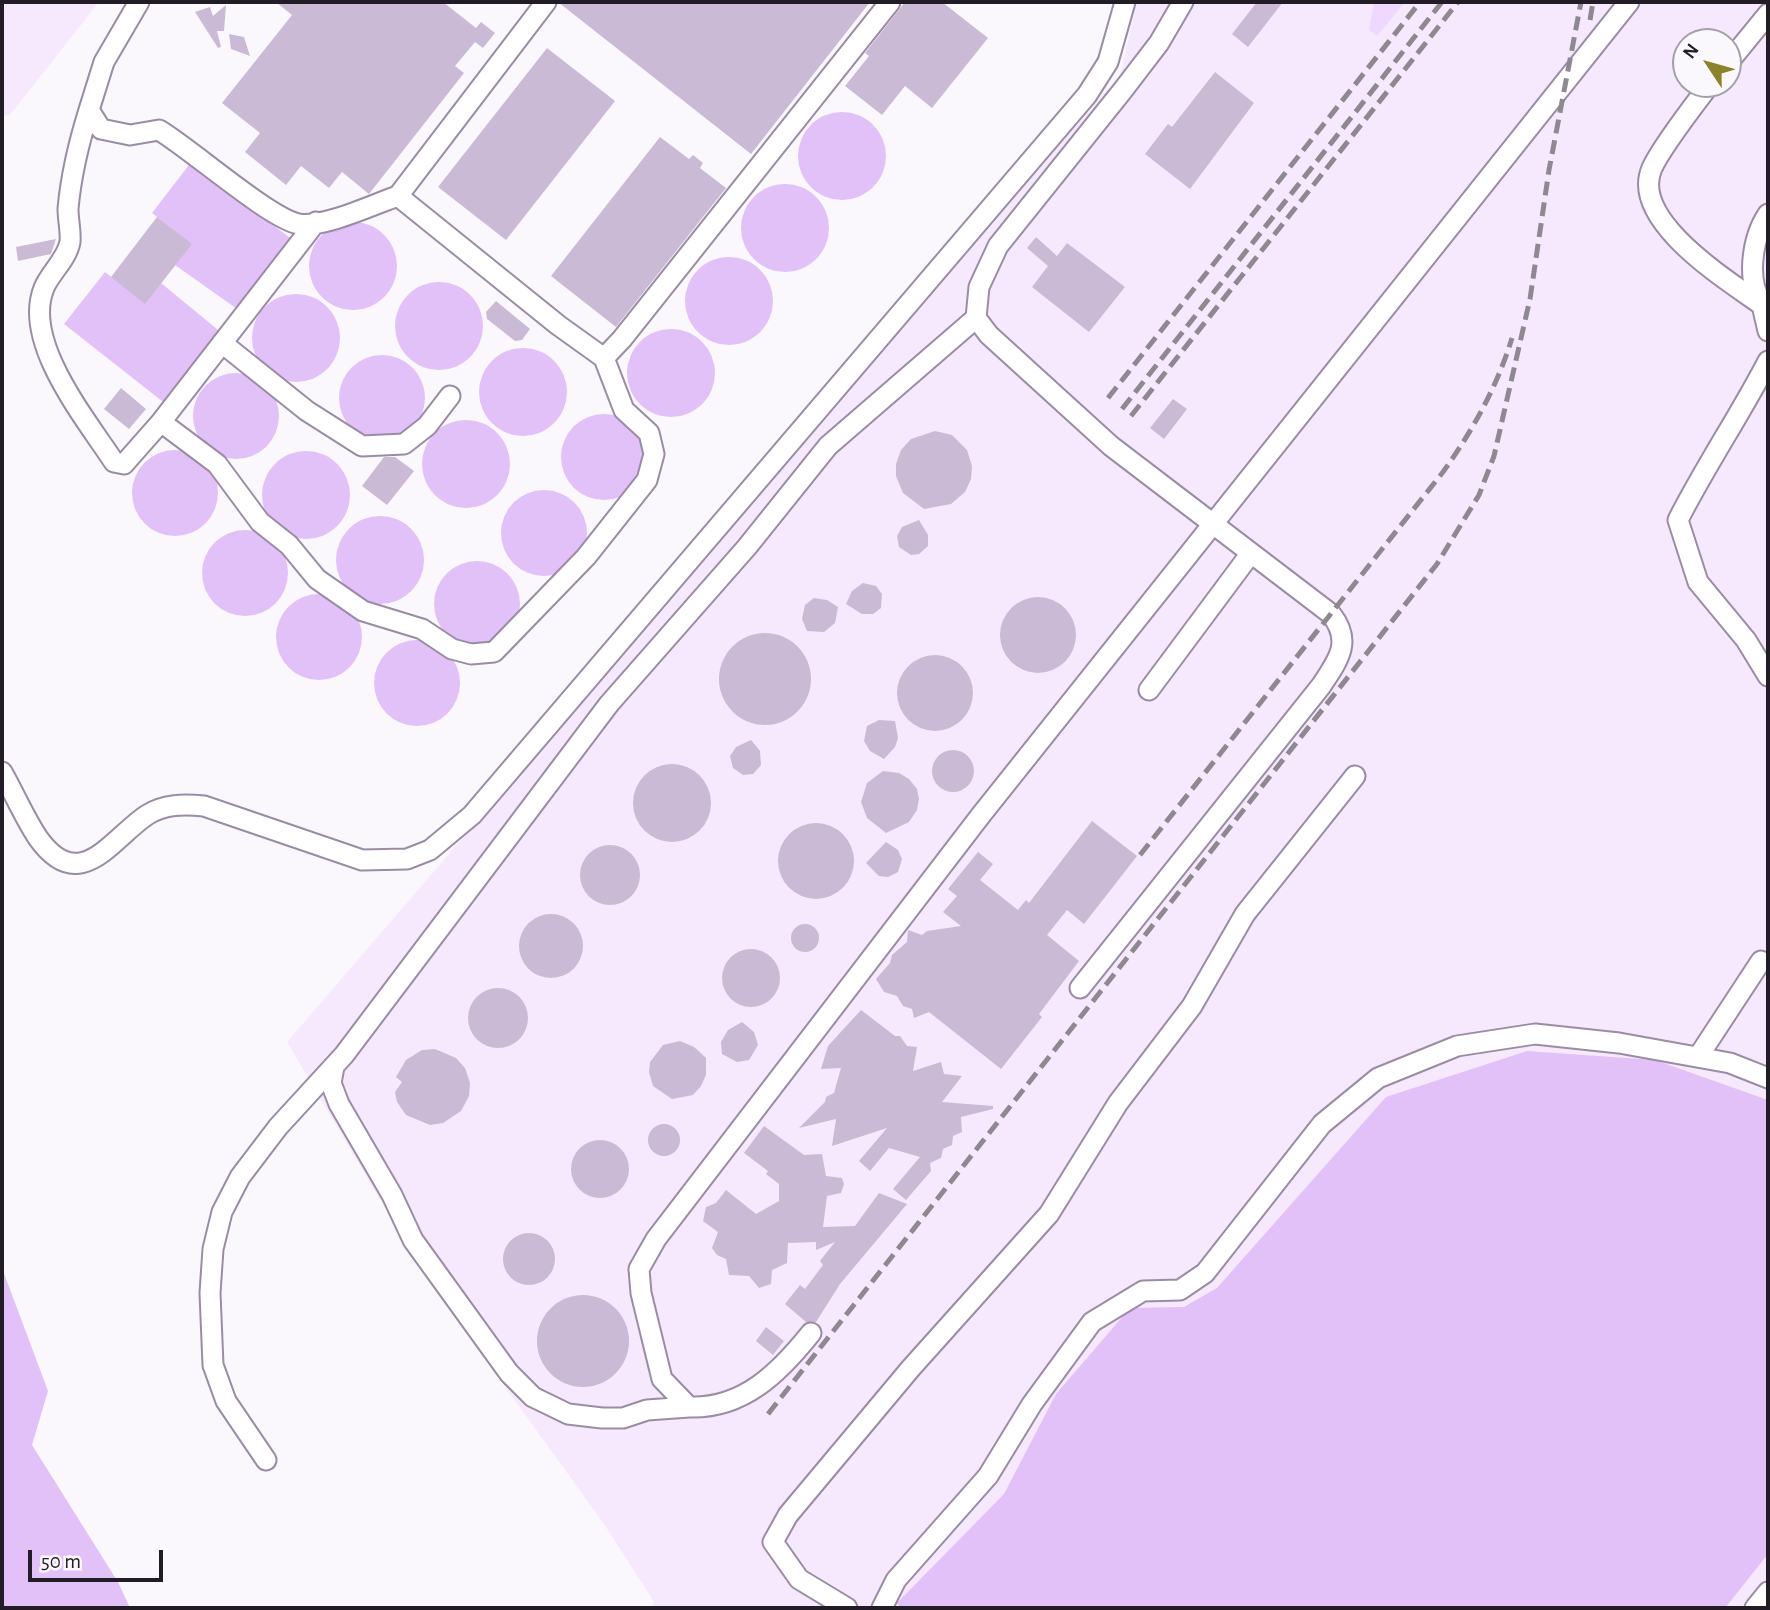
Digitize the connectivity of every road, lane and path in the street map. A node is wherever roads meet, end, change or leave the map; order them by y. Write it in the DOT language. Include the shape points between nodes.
graph roads {
  1 [pos="139,2"];
  2 [pos="546,2"];
  3 [pos="890,2"];
  4 [pos="1125,2"];
  5 [pos="1183,2"];
  6 [pos="1629,2"];
  7 [pos="1768,14"];
  8 [pos="1742,46"];
  9 [pos="1700,98"];
  10 [pos="89,110"];
  11 [pos="398,196"];
  12 [pos="1768,214"];
  13 [pos="316,222"];
  14 [pos="1765,306"];
  15 [pos="976,318"];
  16 [pos="1768,331"];
  17 [pos="222,343"];
  18 [pos="604,358"];
  19 [pos="1768,361"];
  20 [pos="450,396"];
  21 [pos="161,422"];
  22 [pos="1212,523"];
  23 [pos="1251,553"];
  24 [pos="1768,676"];
  25 [pos="1149,690"];
  26 [pos="2,772"];
  27 [pos="1355,776"];
  28 [pos="1760,960"];
  29 [pos="1080,988"];
  30 [pos="1698,1057"];
  31 [pos="334,1067"];
  32 [pos="1768,1078"];
  33 [pos="811,1334"];
  34 [pos="689,1407"];
  35 [pos="266,1460"];
  36 [pos="1768,1592"];
  37 [pos="825,1603"];
  38 [pos="847,1608"];
  39 [pos="882,1608"];
  40 [pos="1755,1608"];
  1 -- 10 [label="lane" via="104,62"];
  2 -- 11 [label="lane"];
  3 -- 18 [label="lane"];
  4 -- 26 [label="lane" via="1108,62 1087,95 472,815 430,850 407,859 362,860 204,806 185,804 147,815 88,862 72,863 39,839"];
  5 -- 15 [label="lane" via="1130,81 998,246 979,287"];
  6 -- 22 [label="lane"];
  7 -- 8 [label="lane"];
  9 -- 14 [label="lane" via="1651,169 1651,201 1669,232 1717,274"];
  10 -- 13 [label="lane" via="102,129 130,135 159,130 274,212 299,224"];
  10 -- 21 [label="lane" via="73,172 70,243 43,289 44,343 59,376 114,462 124,464"];
  11 -- 13 [label="lane"];
  11 -- 18 [label="lane"];
  12 -- 14 [label="lane" via="1751,272"];
  13 -- 17 [label="lane"];
  14 -- 16 [label="lane"];
  15 -- 22 [label="lane" via="1111,446"];
  15 -- 31 [label="lane" via="828,446 747,547 609,704"];
  17 -- 20 [label="lane" via="307,411 362,446 404,444 427,426"];
  17 -- 21 [label="lane"];
  18 -- 21 [label="lane" via="624,410 649,433 654,454 647,480 586,557 494,652 471,654 452,649 422,629 363,611 317,579 289,545 260,522 217,464"];
  19 -- 24 [label="lane" via="1678,520 1698,582 1746,640"];
  22 -- 23 [label="lane"];
  22 -- 34 [label="lane" via="656,1239 639,1269 640,1293 662,1379"];
  23 -- 25 [label="lane"];
  23 -- 29 [label="lane" via="1331,614 1341,627 1338,660"];
  27 -- 37 [label="lane" via="1245,914 1192,1006 1118,1103 1049,1214 788,1515 773,1542 799,1578"];
  28 -- 30 [label="lane"];
  30 -- 32 [label="lane"];
  30 -- 39 [label="lane" via="1535,1034 1457,1046 1378,1078 1322,1124 1205,1273 1180,1290 1143,1291 1092,1322 1032,1404 988,1476 896,1580"];
  31 -- 34 [label="lane" via="331,1083 339,1104 413,1240 509,1373 533,1397 568,1414 602,1418"];
  31 -- 35 [label="lane" via="240,1177 222,1212 213,1249 213,1365 226,1401"];
  33 -- 34 [label="lane" via="759,1388 709,1408"];
  36 -- 40 [label="lane"];
  37 -- 38 [label="lane"];
}
